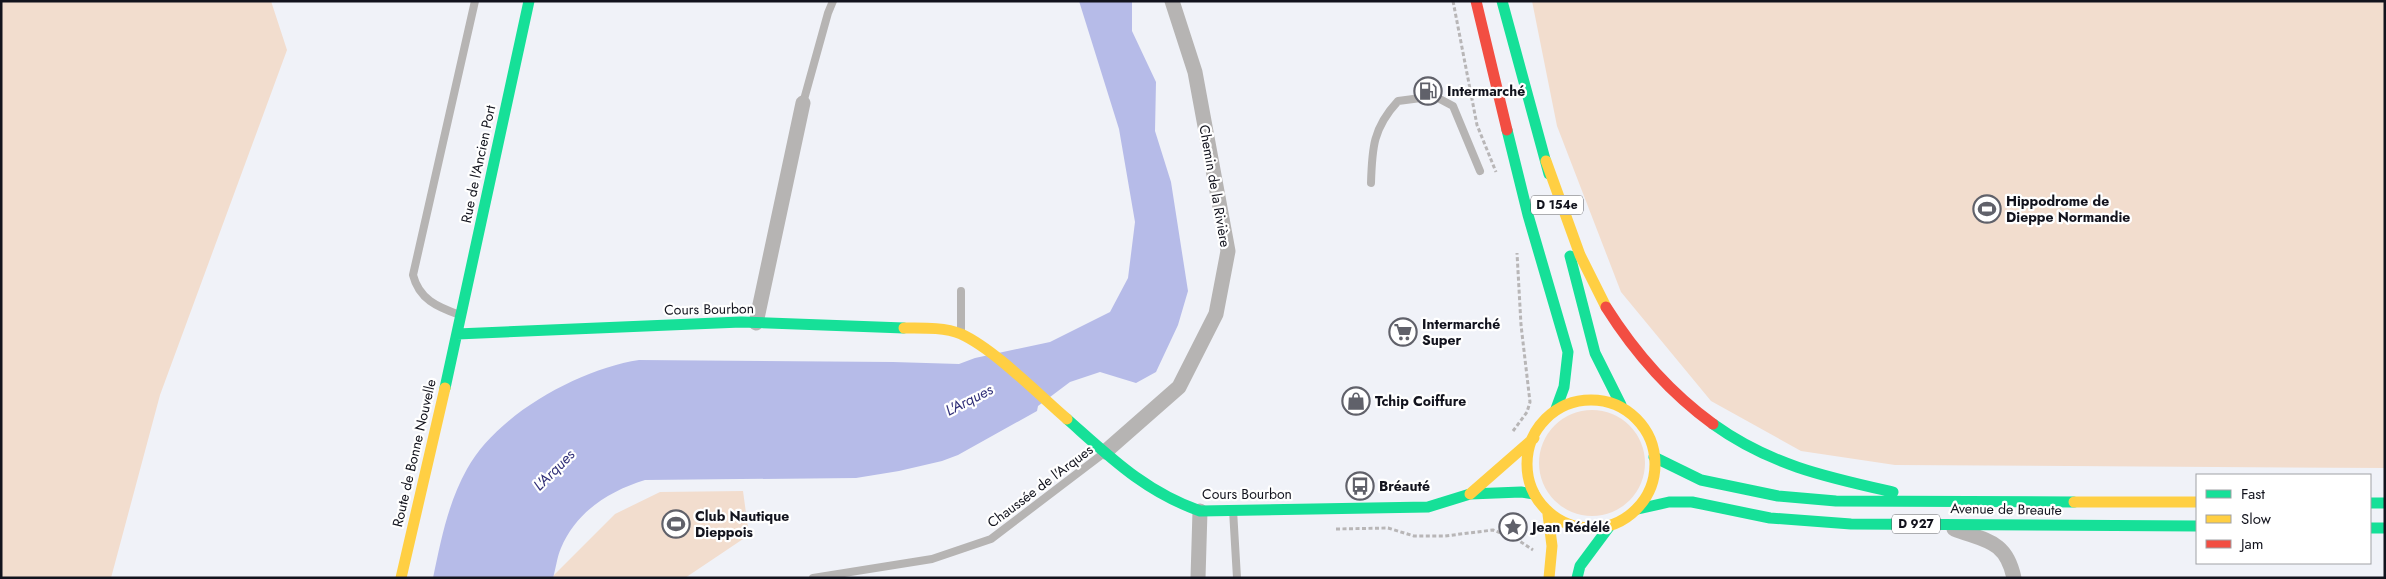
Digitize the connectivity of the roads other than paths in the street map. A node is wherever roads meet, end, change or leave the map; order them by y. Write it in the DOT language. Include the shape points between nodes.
graph roads {
  1 [pos="475,1"];
  2 [pos="529,1"];
  3 [pos="833,1"];
  4 [pos="1172,1"];
  5 [pos="1476,1"];
  6 [pos="1502,1"];
  7 [pos="1436,96"];
  8 [pos="1421,98"];
  9 [pos="803,103"];
  10 [pos="1546,161"];
  11 [pos="1480,171"];
  12 [pos="1371,183"];
  13 [pos="960,290"];
  14 [pos="460,315"];
  15 [pos="756,323"];
  16 [pos="457,334"];
  17 [pos="961,334"];
  18 [pos="1621,406"];
  19 [pos="1556,409"];
  20 [pos="1534,438"];
  21 [pos="1106,452"];
  22 [pos="1654,457"];
  23 [pos="1470,494"];
  24 [pos="1534,494"];
  25 [pos="1928,500"];
  26 [pos="2196,502"];
  27 [pos="2371,503"];
  28 [pos="2385,503"];
  29 [pos="1638,509"];
  30 [pos="1233,510"];
  31 [pos="1200,511"];
  32 [pos="1548,514"];
  33 [pos="1938,524"];
  34 [pos="2196,526"];
  35 [pos="1610,527"];
  36 [pos="2371,528"];
  37 [pos="2385,528"];
  38 [pos="824,576"];
  39 [pos="401,578"];
  40 [pos="813,578"];
  41 [pos="1198,578"];
  42 [pos="1237,578"];
  43 [pos="1549,578"];
  44 [pos="1577,578"];
  45 [pos="2014,578"];
  1 -- 14 [label="lane" via="413,274 416,288 422,295 436,306"];
  2 -- 14 [label="main road, Rue de l'Ancien Port"];
  3 -- 9 [label="lane"];
  4 -- 21 [label="street, Chemin de la Rivière" via="1194,72 1228,251 1216,314 1179,387"];
  5 -- 19 [label="main road, D 154e" via="1528,215 1568,352 1564,388"];
  6 -- 10 [label="main road, D 154e"];
  7 -- 11 [label="lane" via="1453,106"];
  8 -- 12 [label="lane" via="1398,101 1382,118 1372,150"];
  9 -- 15 [label="street"];
  10 -- 18 [label="main road, D 154e" via="1595,353"];
  10 -- 25 [label="main road" via="1606,308 1641,360 1707,422 1773,459 1821,476"];
  13 -- 17 [label="lane"];
  14 -- 16 [label="main road, Rue de l'Ancien Port"];
  15 -- 16 [label="main road, Cours Bourbon"];
  15 -- 17 [label="main road, Cours Bourbon" via="940,329"];
  16 -- 39 [label="main road, Route de Bonne Nouvelle"];
  17 -- 21 [label="main road, Cours Bourbon" via="994,356"];
  18 -- 19 [label="main road" via="1588,398 1573,400"];
  18 -- 22 [label="main road" via="1641,424 1652,445"];
  19 -- 20 [label="main road"];
  20 -- 23 [label="main road, Cours Bourbon"];
  20 -- 24 [label="main road" via="1528,456 1528,476"];
  21 -- 31 [label="main road, Cours Bourbon" via="1130,474 1172,501"];
  21 -- 38 [label="lane, Chaussée de l'Arques" via="991,539 932,558"];
  22 -- 25 [label="main road, Avenue de Breaute / D 927" via="1701,480 1778,496 1836,501"];
  22 -- 29 [label="main road" via="1653,480"];
  23 -- 24 [label="main road, Cours Bourbon"];
  23 -- 30 [label="main road, Cours Bourbon" via="1428,507"];
  24 -- 32 [label="main road"];
  25 -- 26 [label="main road, Avenue de Breaute / D 927"];
  27 -- 28 [label="main road"];
  29 -- 33 [label="main road, Avenue de Breaute / D 927" via="1669,502 1692,502 1770,518 1851,524"];
  29 -- 35 [label="main road"];
  30 -- 31 [label="main road, Cours Bourbon"];
  30 -- 42 [label="lane"];
  31 -- 41 [label="street"];
  32 -- 35 [label="main road" via="1570,526 1594,530"];
  32 -- 43 [label="main road" via="1552,561"];
  33 -- 34 [label="main road, Avenue de Breaute / D 927"];
  33 -- 45 [label="street" via="1998,545 2010,560"];
  35 -- 44 [label="main road" via="1580,566"];
  36 -- 37 [label="main road"];
  38 -- 40 [label="lane, Chaussée de l'Arques"];
}
